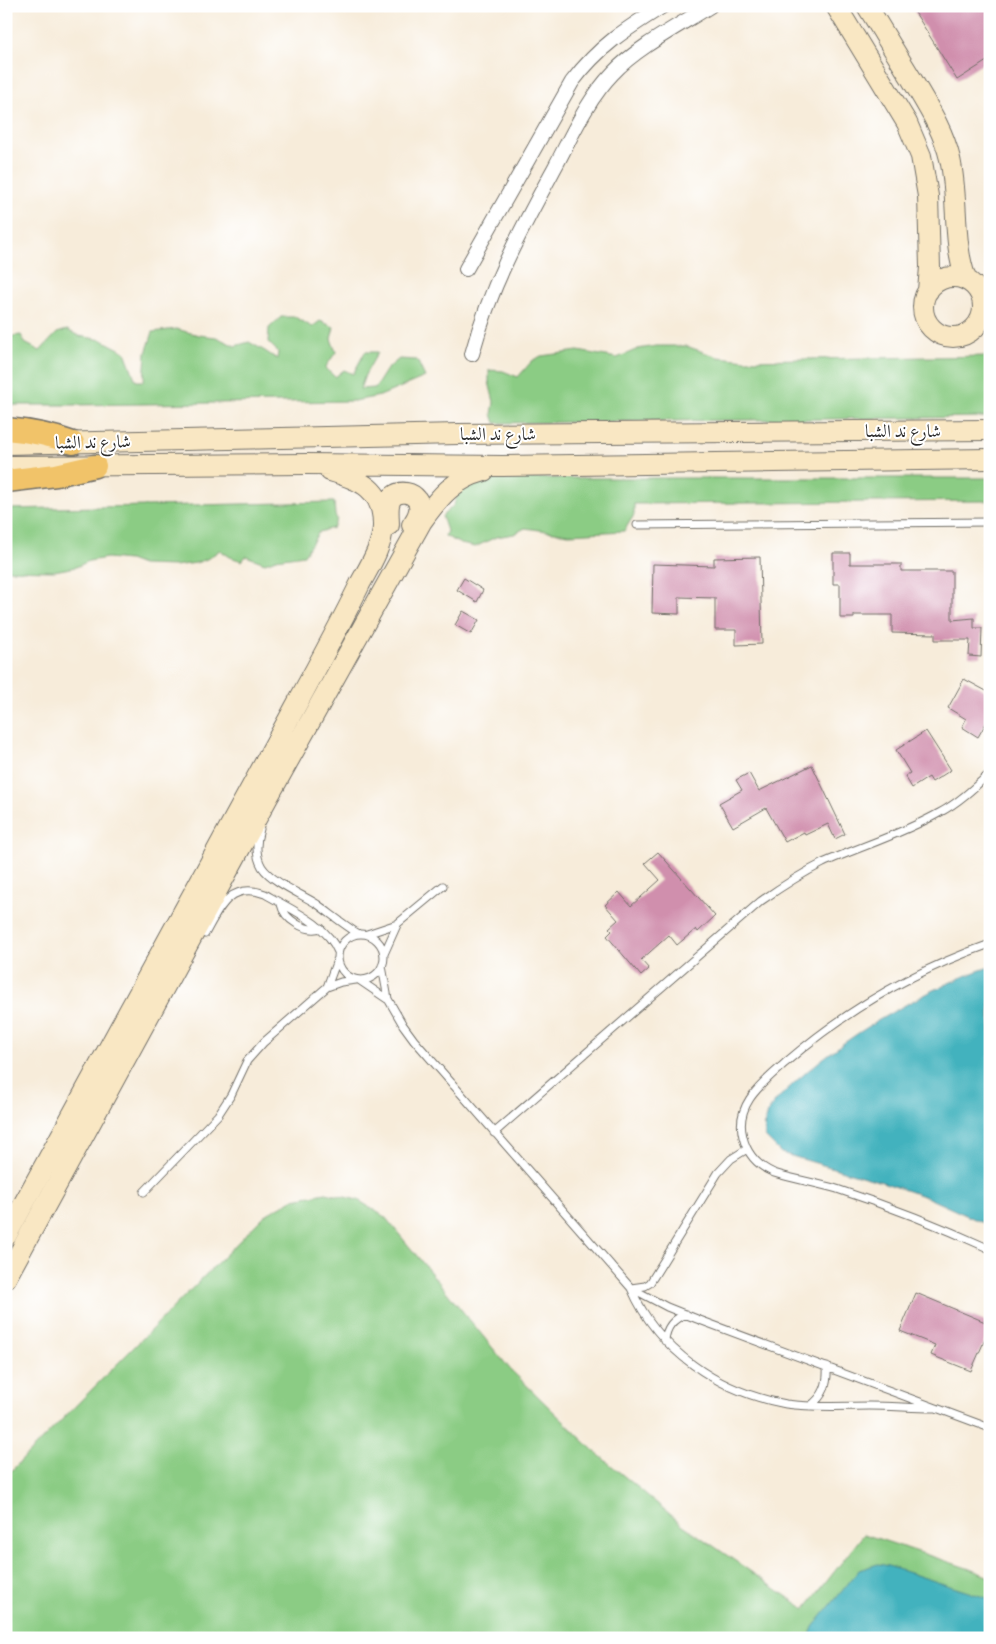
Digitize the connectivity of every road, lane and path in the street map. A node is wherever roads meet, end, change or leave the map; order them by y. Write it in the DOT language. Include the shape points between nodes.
graph roads {
  1 [pos="663,6"];
  2 [pos="710,6"];
  3 [pos="836,6"];
  4 [pos="867,6"];
  5 [pos="466,269"];
  6 [pos="978,288"];
  7 [pos="928,291"];
  8 [pos="980,331"];
  9 [pos="472,354"];
  10 [pos="6,430"];
  11 [pos="990,430"];
  12 [pos="863,431"];
  13 [pos="73,443"];
  14 [pos="6,444"];
  15 [pos="990,459"];
  16 [pos="815,462"];
  17 [pos="307,464"];
  18 [pos="6,466"];
  19 [pos="95,466"];
  20 [pos="503,466"];
  21 [pos="6,481"];
  22 [pos="990,522"];
  23 [pos="637,525"];
  24 [pos="364,577"];
  25 [pos="385,589"];
  26 [pos="990,773"];
  27 [pos="267,799"];
  28 [pos="443,886"];
  29 [pos="398,924"];
  30 [pos="363,934"];
  31 [pos="200,943"];
  32 [pos="990,944"];
  33 [pos="384,954"];
  34 [pos="338,955"];
  35 [pos="186,966"];
  36 [pos="382,966"];
  37 [pos="170,979"];
  38 [pos="358,980"];
  39 [pos="327,987"];
  40 [pos="388,1000"];
  41 [pos="69,1121"];
  42 [pos="87,1131"];
  43 [pos="494,1133"];
  44 [pos="747,1149"];
  45 [pos="144,1192"];
  46 [pos="6,1236"];
  47 [pos="990,1248"];
  48 [pos="6,1278"];
  49 [pos="631,1288"];
  50 [pos="686,1314"];
  51 [pos="665,1340"];
  52 [pos="827,1367"];
  53 [pos="809,1406"];
  54 [pos="934,1408"];
  55 [pos="990,1428"];
  1 -- 5 [label="street" via="609,42 572,82"];
  2 -- 9 [label="street" via="630,58 600,87 507,257 481,321"];
  3 -- 7 [label="street" via="907,123 921,156 928,196"];
  4 -- 6 [label="street" via="935,118 945,142 953,174 962,269"];
  6 -- 7 [label="street" via="955,277 935,283"];
  6 -- 8 [label="street" via="983,312 978,323"];
  7 -- 8 [label="street" via="923,308 929,325 936,332 953,337"];
  10 -- 13 [label="main road" via="35,432"];
  11 -- 12 [label="street, شارع ند الشبا"];
  12 -- 13 [label="street, شارع ند الشبا" via="448,434"];
  12 -- 16 [label="street" via="862,445 857,452 822,456"];
  13 -- 14 [label="street, شارع ند الشبا"];
  15 -- 16 [label="street, شارع ند الشبا"];
  16 -- 20 [label="street, شارع ند الشبا"];
  17 -- 19 [label="street, شارع ند الشبا"];
  17 -- 20 [label="street, شارع ند الشبا"];
  17 -- 24 [label="street" via="361,482 378,502 383,529"];
  18 -- 19 [label="street, شارع ند الشبا"];
  19 -- 21 [label="main road"];
  20 -- 25 [label="street" via="466,477 447,489 422,520"];
  22 -- 23 [label="lane"];
  24 -- 25 [label="street" via="376,565 386,543 390,500 398,493 408,492 419,502 419,512 394,558"];
  24 -- 41 [label="street" via="326,653"];
  25 -- 27 [label="street"];
  26 -- 43 [label="lane" via="940,812 822,864 761,901"];
  27 -- 30 [label="lane" via="256,844 262,866 272,877"];
  27 -- 37 [label="street"];
  28 -- 29 [label="lane"];
  29 -- 30 [label="lane"];
  29 -- 33 [label="lane"];
  30 -- 33 [label="lane" via="376,940"];
  30 -- 34 [label="lane" via="348,938 340,946"];
  31 -- 34 [label="lane" via="223,903 235,894 250,890 258,891 321,928 331,939"];
  32 -- 44 [label="lane" via="892,986 846,1015 799,1051 747,1102 741,1121"];
  33 -- 36 [label="lane"];
  34 -- 38 [label="lane" via="343,972"];
  34 -- 39 [label="lane"];
  35 -- 37 [label="lane"];
  36 -- 38 [label="lane" via="370,978"];
  36 -- 40 [label="lane"];
  37 -- 42 [label="street"];
  38 -- 39 [label="lane"];
  38 -- 40 [label="lane"];
  39 -- 45 [label="lane" via="255,1051 218,1115"];
  40 -- 43 [label="lane" via="424,1054"];
  41 -- 42 [label="street"];
  41 -- 46 [label="street"];
  42 -- 48 [label="street"];
  43 -- 49 [label="lane"];
  44 -- 47 [label="lane" via="760,1165 774,1173 862,1198"];
  44 -- 49 [label="lane" via="731,1159 712,1182 650,1283"];
  49 -- 50 [label="lane"];
  49 -- 51 [label="lane" via="642,1310"];
  50 -- 51 [label="lane" via="675,1319"];
  50 -- 52 [label="lane"];
  51 -- 53 [label="lane" via="690,1363 730,1387 773,1402"];
  52 -- 53 [label="lane" via="826,1385 817,1401"];
  52 -- 54 [label="lane"];
  53 -- 54 [label="lane"];
  54 -- 55 [label="lane"];
}
